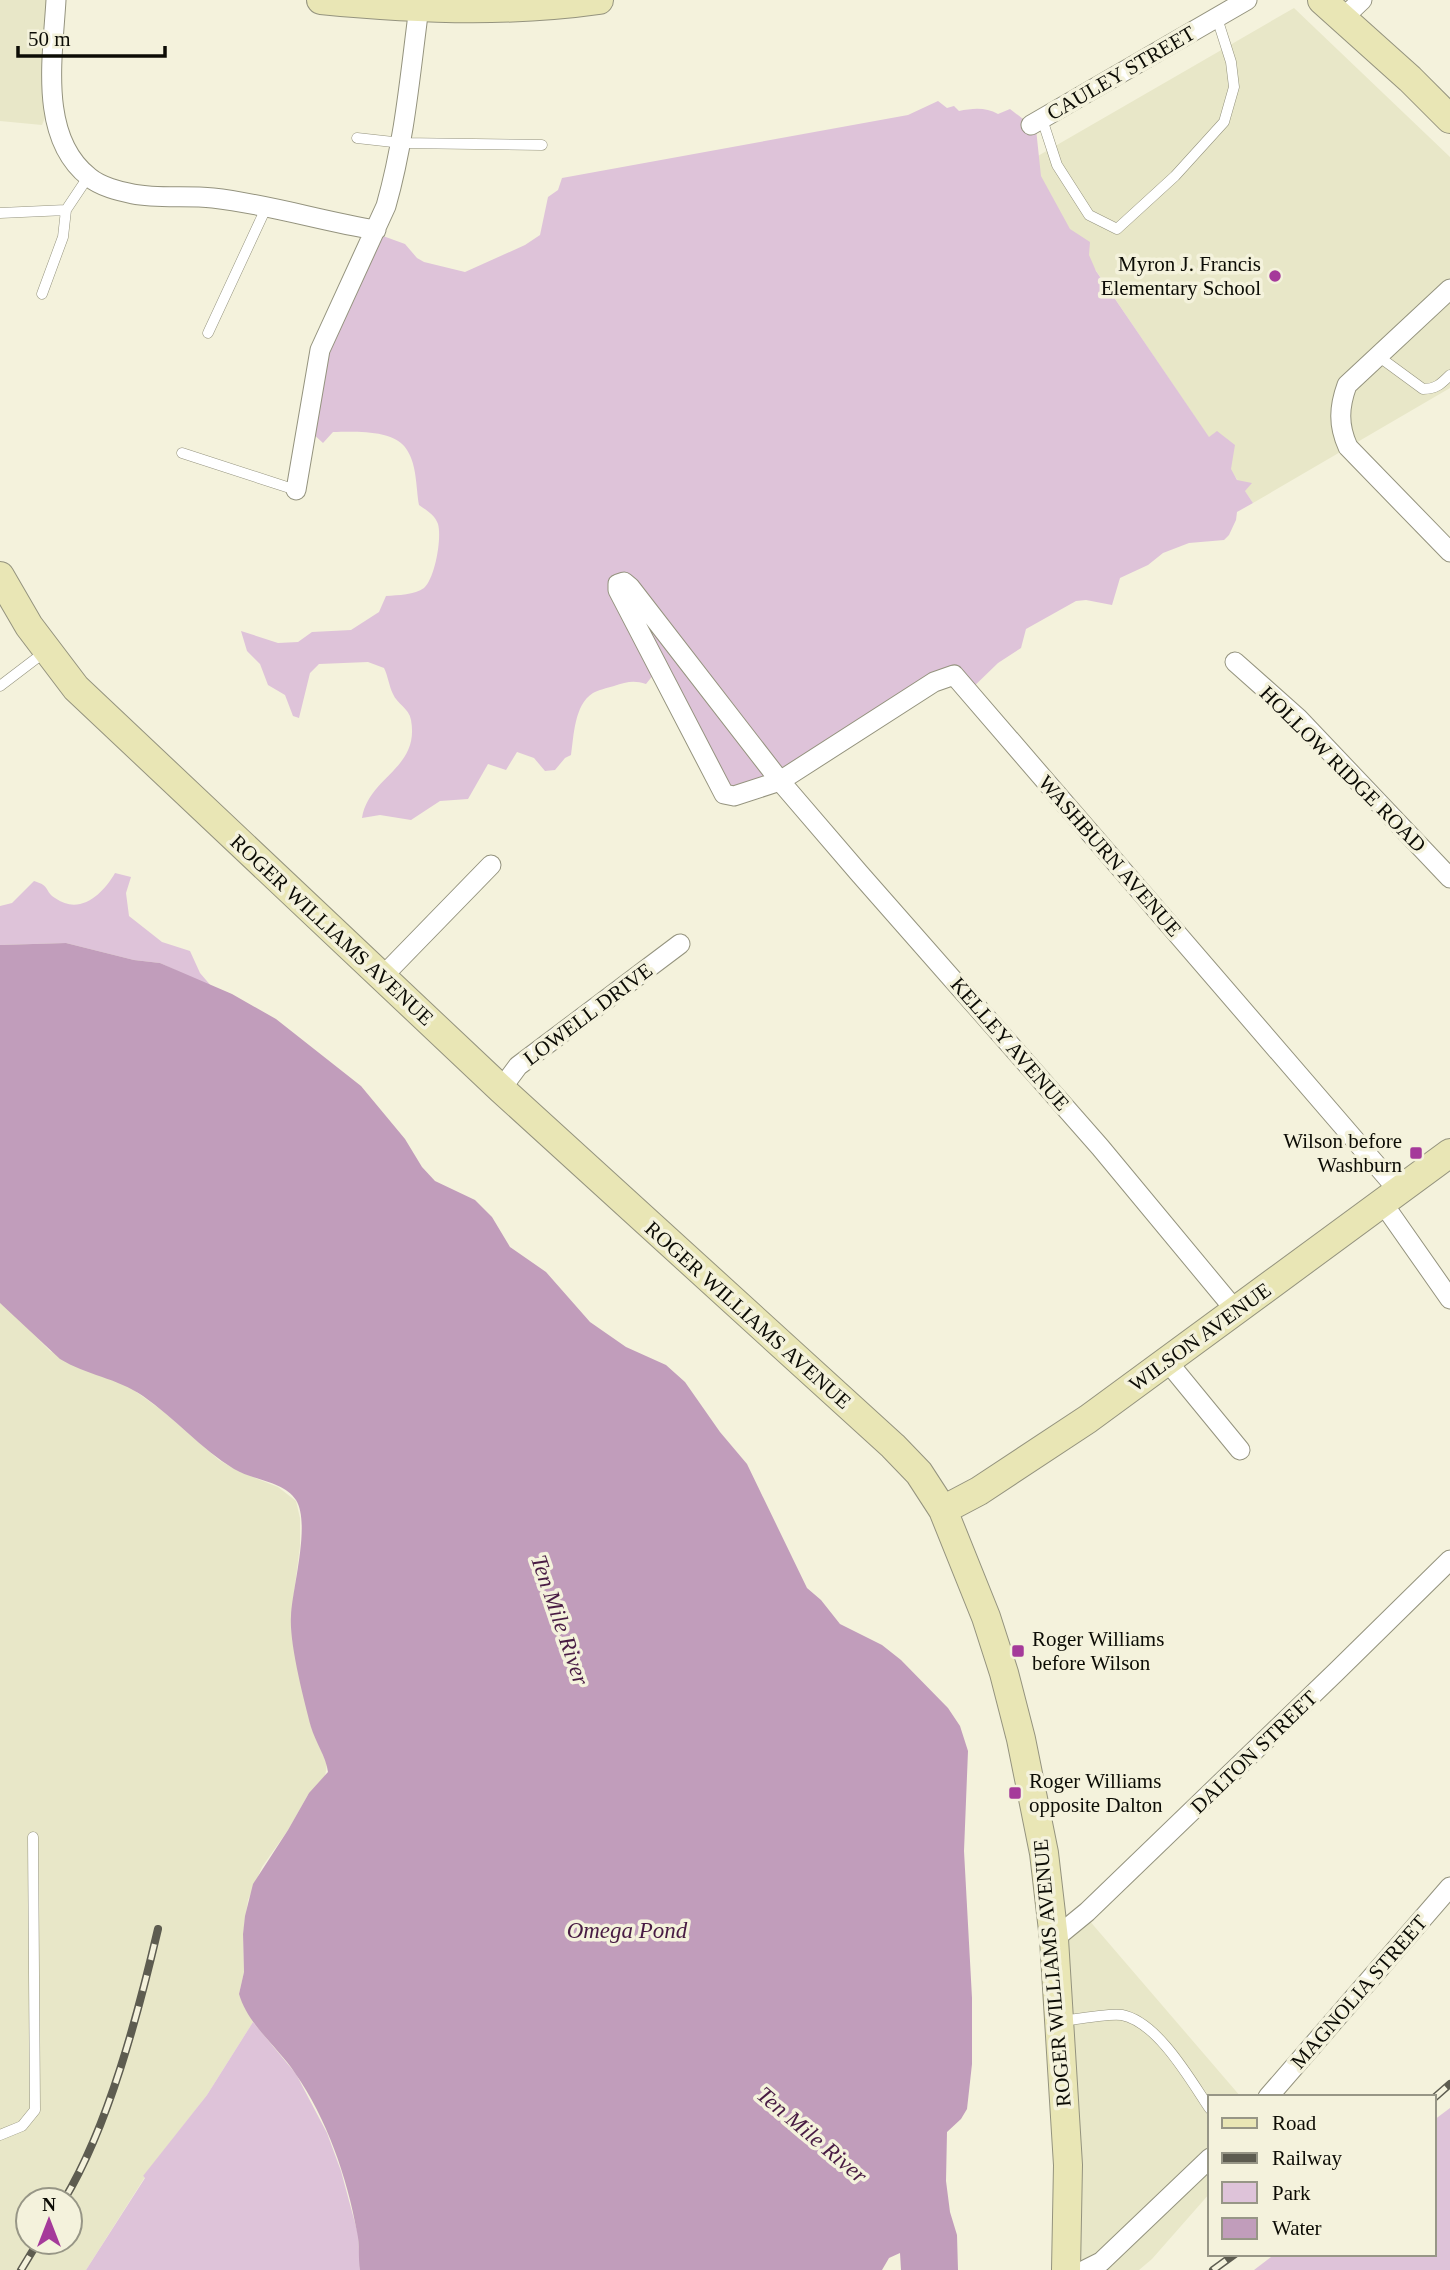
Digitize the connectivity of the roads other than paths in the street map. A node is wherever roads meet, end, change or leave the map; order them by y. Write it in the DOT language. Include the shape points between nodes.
graph roads {
  1 [pos="56,0"];
  2 [pos="321,0"];
  3 [pos="326,0"];
  4 [pos="599,0"];
  5 [pos="1247,0"];
  6 [pos="1343,6"];
  7 [pos="419,7"];
  8 [pos="1217,18"];
  9 [pos="1450,119"];
  10 [pos="1036,122"];
  11 [pos="357,138"];
  12 [pos="402,143"];
  13 [pos="542,145"];
  14 [pos="88,177"];
  15 [pos="267,206"];
  16 [pos="66,210"];
  17 [pos="0,213"];
  18 [pos="376,230"];
  19 [pos="1450,289"];
  20 [pos="42,294"];
  21 [pos="208,333"];
  22 [pos="1378,356"];
  23 [pos="1450,374"];
  24 [pos="182,453"];
  25 [pos="296,490"];
  26 [pos="1450,552"];
  27 [pos="0,576"];
  28 [pos="46,650"];
  29 [pos="1235,662"];
  30 [pos="0,686"];
  31 [pos="780,780"];
  32 [pos="491,865"];
  33 [pos="1450,878"];
  34 [pos="680,944"];
  35 [pos="382,977"];
  36 [pos="501,1089"];
  37 [pos="1450,1153"];
  38 [pos="1390,1196"];
  39 [pos="1450,1299"];
  40 [pos="1236,1311"];
  41 [pos="1167,1361"];
  42 [pos="1240,1450"];
  43 [pos="943,1510"];
  44 [pos="1450,1560"];
  45 [pos="33,1837"];
  46 [pos="1450,1887"];
  47 [pos="1054,1939"];
  48 [pos="1060,2021"];
  49 [pos="1270,2095"];
  50 [pos="1208,2106"];
  51 [pos="0,2135"];
  52 [pos="1208,2160"];
  53 [pos="1066,2270"];
  54 [pos="1085,2270"];
  1 -- 14 [label="street" via="56,118 61,140"];
  2 -- 3 [label="main road"];
  3 -- 7 [label="main road"];
  4 -- 7 [label="main road"];
  5 -- 8 [label="street, CAULEY STREET"];
  6 -- 9 [label="main road"];
  7 -- 12 [label="street"];
  8 -- 10 [label="street, CAULEY STREET"];
  8 -- 10 [label="lane" via="1234,87 1224,122 1175,176 1117,229 1089,215"];
  11 -- 12 [label="lane"];
  12 -- 13 [label="lane"];
  12 -- 18 [label="street"];
  14 -- 15 [label="street" via="136,195 209,197"];
  14 -- 16 [label="lane"];
  15 -- 18 [label="street"];
  15 -- 21 [label="lane"];
  16 -- 17 [label="lane"];
  16 -- 20 [label="lane" via="63,237"];
  18 -- 25 [label="street" via="320,350"];
  19 -- 22 [label="street"];
  22 -- 23 [label="lane" via="1423,389 1439,386"];
  22 -- 26 [label="street" via="1347,385 1339,405 1342,434 1348,447"];
  24 -- 25 [label="lane"];
  27 -- 28 [label="main road, ROGER WILLIAMS AVENUE"];
  28 -- 30 [label="lane"];
  28 -- 35 [label="main road, ROGER WILLIAMS AVENUE" via="76,688"];
  29 -- 33 [label="street, HOLLOW RIDGE ROAD" via="1298,718"];
  31 -- 31 [label="street, KELLEY AVENUE" via="734,796 724,794 618,584 630,587"];
  31 -- 38 [label="street, WASHBURN AVENUE" via="934,682 954,676"];
  31 -- 40 [label="street, KELLEY AVENUE" via="1100,1147"];
  32 -- 35 [label="street"];
  34 -- 36 [label="street, LOWELL DRIVE" via="518,1066"];
  35 -- 36 [label="main road, ROGER WILLIAMS AVENUE"];
  36 -- 43 [label="main road, ROGER WILLIAMS AVENUE" via="892,1446 919,1473"];
  37 -- 38 [label="main road, WILSON AVENUE"];
  38 -- 39 [label="street, WASHBURN AVENUE"];
  38 -- 40 [label="main road, WILSON AVENUE"];
  40 -- 41 [label="main road, WILSON AVENUE"];
  41 -- 42 [label="street"];
  41 -- 43 [label="main road, WILSON AVENUE" via="1088,1419"];
  43 -- 47 [label="main road, ROGER WILLIAMS AVENUE" via="1004,1673 1044,1853"];
  44 -- 47 [label="street, DALTON STREET"];
  45 -- 51 [label="lane" via="35,2110 22,2126"];
  46 -- 49 [label="street, MAGNOLIA STREET"];
  47 -- 48 [label="main road, ROGER WILLIAMS AVENUE"];
  48 -- 50 [label="lane" via="1122,2015 1142,2023 1169,2050"];
  48 -- 53 [label="main road, ROGER WILLIAMS AVENUE" via="1068,2165"];
  52 -- 54 [label="street" via="1101,2262"];
}
